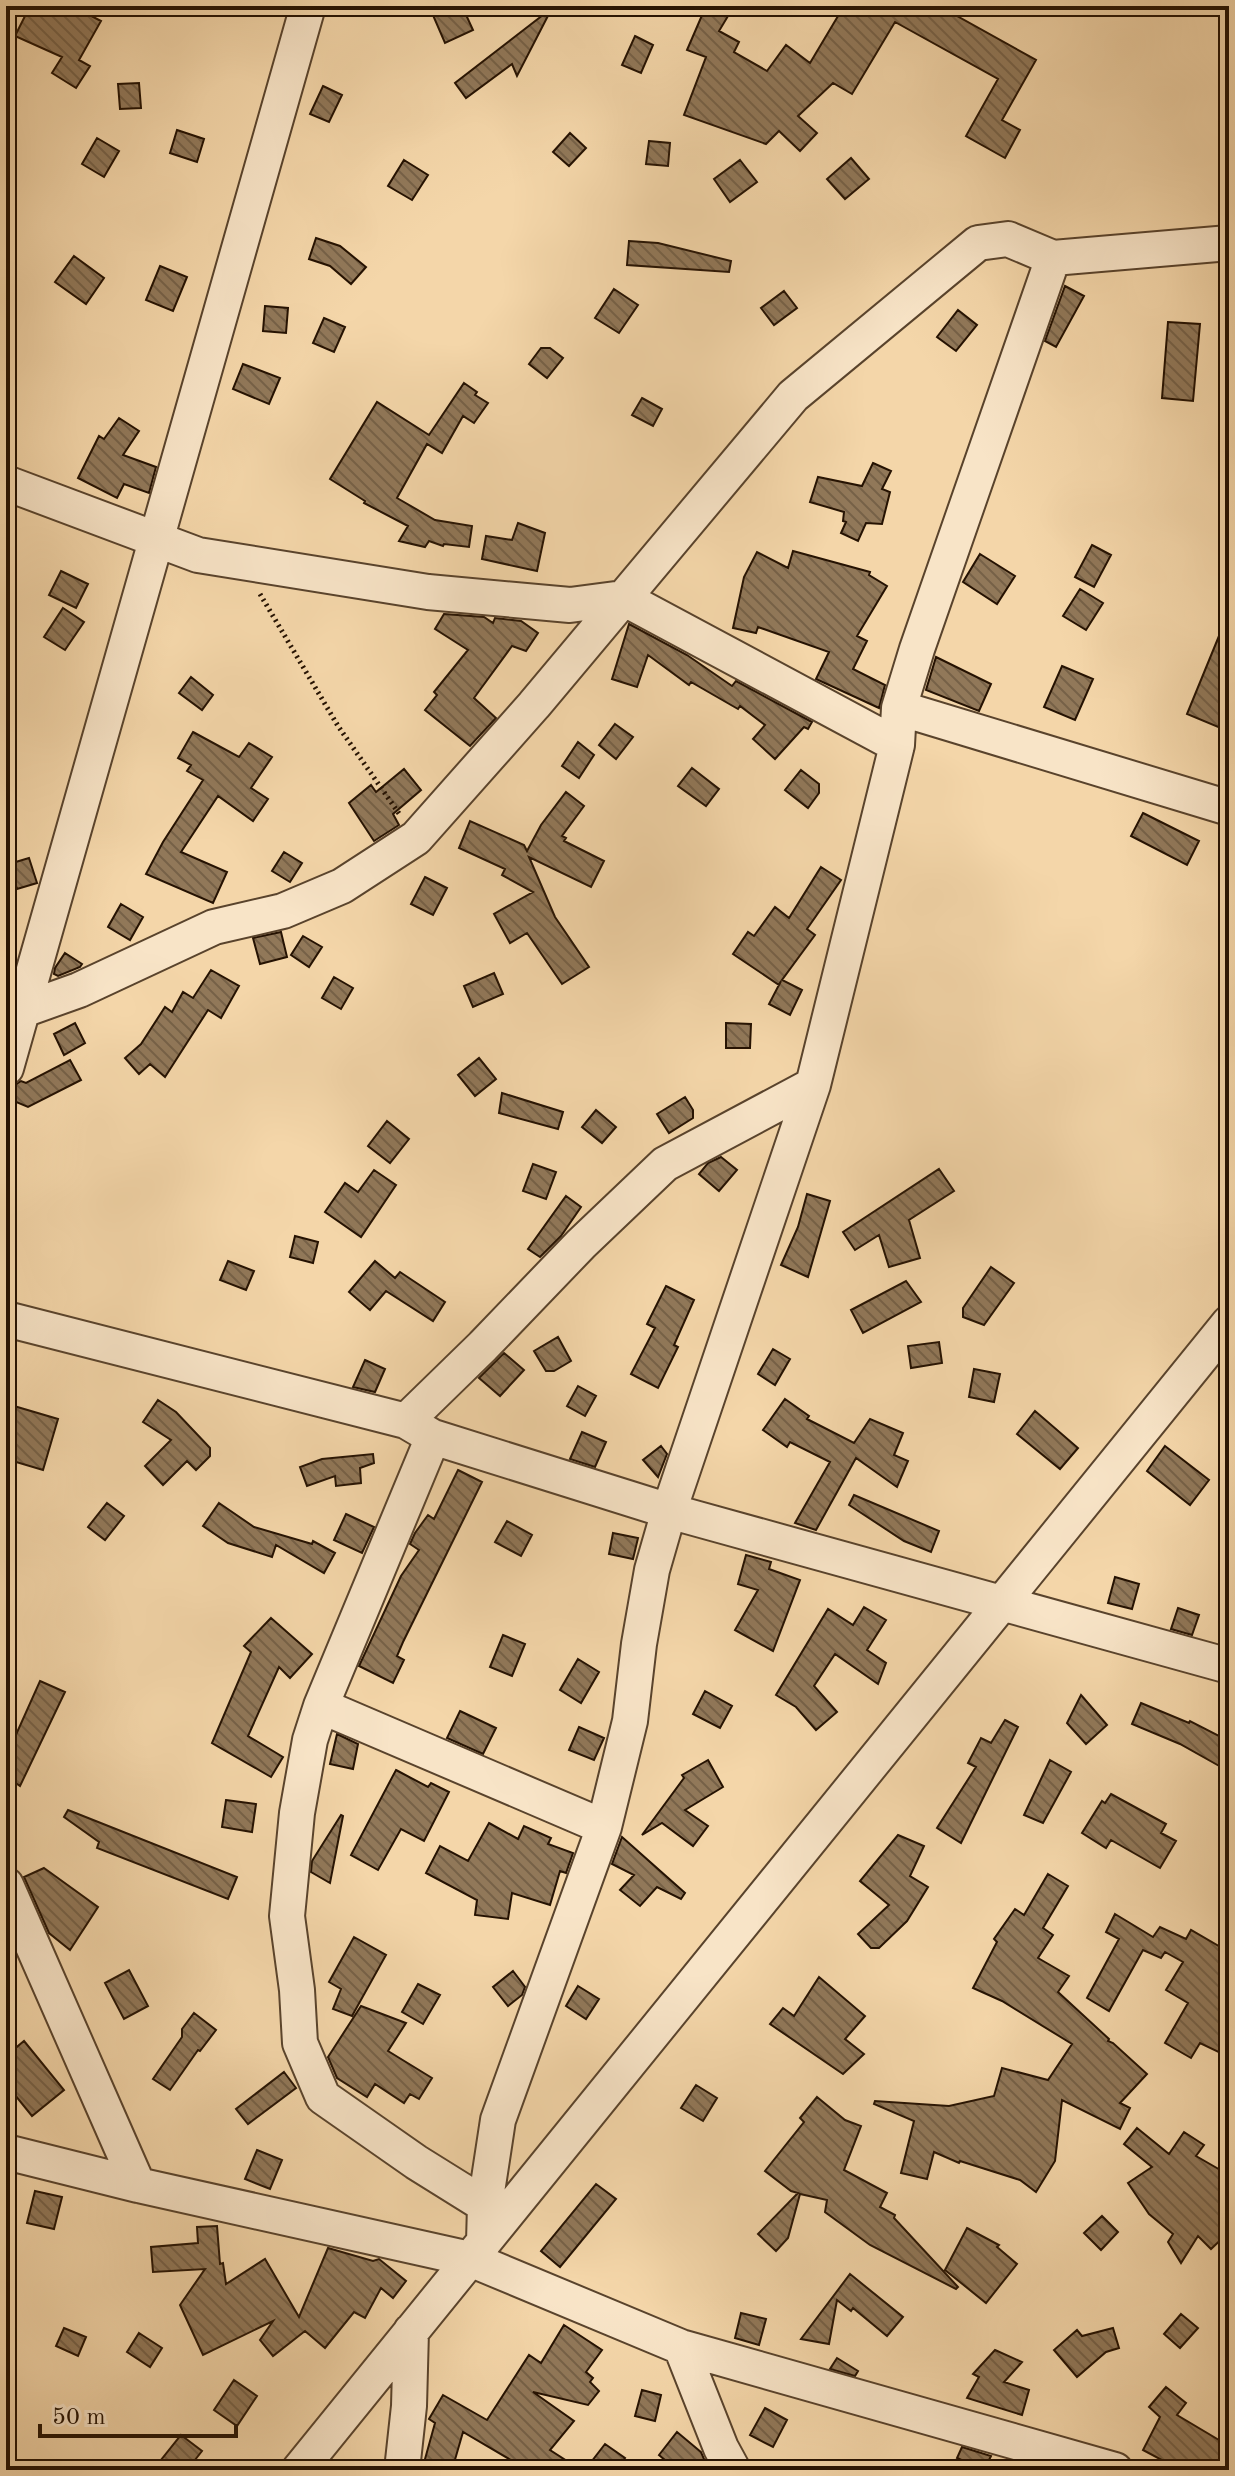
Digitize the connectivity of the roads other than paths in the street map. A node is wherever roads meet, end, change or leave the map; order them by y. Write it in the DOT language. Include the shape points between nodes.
graph roads {
  1 [pos="308,6"];
  2 [pos="1229,243"];
  3 [pos="1053,258"];
  4 [pos="6,483"];
  5 [pos="157,542"];
  6 [pos="623,598"];
  7 [pos="899,708"];
  8 [pos="897,745"];
  9 [pos="1229,808"];
  10 [pos="15,1026"];
  11 [pos="6,1068"];
  12 [pos="813,1085"];
  13 [pos="6,1319"];
  14 [pos="1229,1323"];
  15 [pos="419,1429"];
  16 [pos="669,1511"];
  17 [pos="1001,1605"];
  18 [pos="1229,1666"];
  19 [pos="321,1706"];
  20 [pos="604,1827"];
  21 [pos="6,1885"];
  22 [pos="6,2152"];
  23 [pos="138,2185"];
  24 [pos="485,2205"];
  25 [pos="477,2250"];
  26 [pos="411,2331"];
  27 [pos="681,2347"];
  28 [pos="404,2469"];
  29 [pos="299,2470"];
  30 [pos="733,2470"];
  31 [pos="1115,2470"];
  1 -- 5 [label="street"];
  2 -- 3 [label="street"];
  3 -- 6 [label="street" via="1008,239 978,243 961,256 793,396"];
  3 -- 7 [label="street"];
  4 -- 5 [label="street"];
  5 -- 6 [label="street" via="198,555 428,592 570,605"];
  5 -- 10 [label="street"];
  6 -- 8 [label="street"];
  6 -- 10 [label="street" via="416,838 342,886 283,911 214,927"];
  7 -- 8 [label="street"];
  7 -- 9 [label="street"];
  8 -- 12 [label="street"];
  10 -- 11 [label="street"];
  12 -- 15 [label="street" via="665,1164 483,1346"];
  12 -- 16 [label="street"];
  13 -- 15 [label="street"];
  14 -- 17 [label="street"];
  15 -- 16 [label="street"];
  15 -- 19 [label="street"];
  16 -- 17 [label="street"];
  16 -- 20 [label="street" via="652,1570 630,1721"];
  17 -- 18 [label="street"];
  17 -- 25 [label="street"];
  19 -- 20 [label="street"];
  19 -- 24 [label="street" via="297,1813 287,1916 300,2043 323,2097"];
  20 -- 24 [label="street" via="498,2120"];
  21 -- 23 [label="street"];
  22 -- 23 [label="street"];
  23 -- 25 [label="street"];
  24 -- 25 [label="street"];
  25 -- 26 [label="street"];
  25 -- 27 [label="street"];
  26 -- 28 [label="street"];
  26 -- 29 [label="street"];
  27 -- 30 [label="street"];
  27 -- 31 [label="street"];
}
